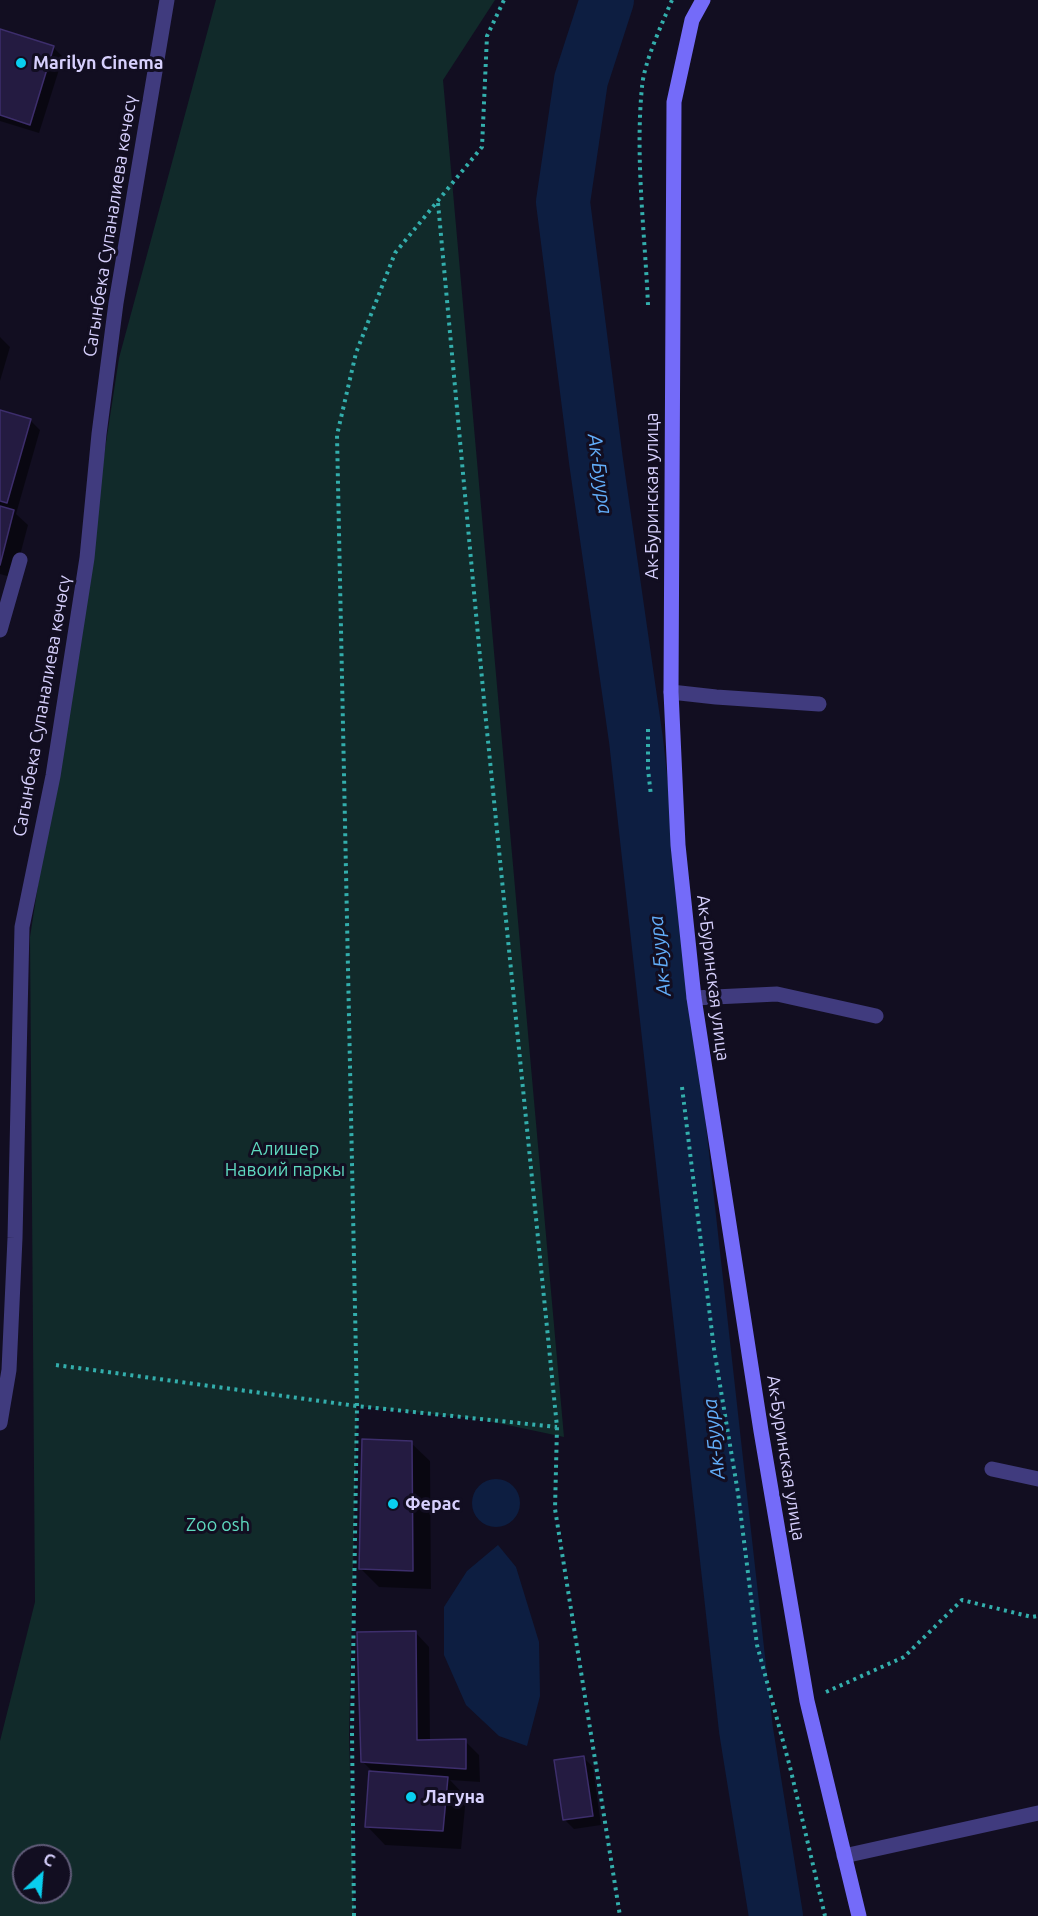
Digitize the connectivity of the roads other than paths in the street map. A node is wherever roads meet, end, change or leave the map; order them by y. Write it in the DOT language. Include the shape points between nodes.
graph roads {
  1 [pos="167,0"];
  2 [pos="703,0"];
  3 [pos="20,560"];
  4 [pos="0,630"];
  5 [pos="671,692"];
  6 [pos="819,704"];
  7 [pos="694,998"];
  8 [pos="876,1016"];
  9 [pos="0,1423"];
  10 [pos="992,1469"];
  11 [pos="1038,1479"];
  12 [pos="1038,1813"];
  13 [pos="844,1856"];
  14 [pos="859,1916"];
  1 -- 9 [label="street, Сагынбека Супаналиева көчөсү" via="116,303 87,558 53,776 22,927 15,1238 9,1370"];
  2 -- 5 [label="street, Ак-Буринская улица" via="692,20 674,102"];
  3 -- 4 [label="street"];
  5 -- 6 [label="street"];
  5 -- 7 [label="street, Ак-Буринская улица" via="678,844"];
  7 -- 8 [label="street" via="777,994"];
  7 -- 13 [label="street, Ак-Буринская улица" via="807,1701"];
  10 -- 11 [label="street"];
  12 -- 13 [label="street"];
  13 -- 14 [label="street, Ак-Буринская улица"];
}
